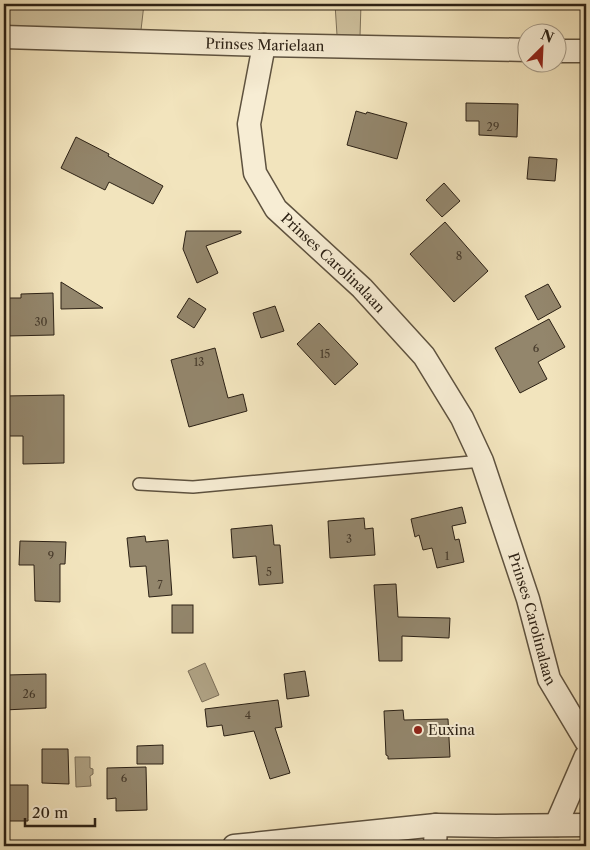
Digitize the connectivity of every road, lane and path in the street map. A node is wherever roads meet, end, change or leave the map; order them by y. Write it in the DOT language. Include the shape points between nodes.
graph roads {
  1 [pos="4,37"];
  2 [pos="264,45"];
  3 [pos="518,50"];
  4 [pos="568,51"];
  5 [pos="586,51"];
  6 [pos="482,461"];
  7 [pos="139,484"];
  8 [pos="586,741"];
  9 [pos="586,756"];
  10 [pos="556,825"];
  11 [pos="586,825"];
  12 [pos="436,836"];
  13 [pos="234,846"];
  1 -- 2 [label="street, Prinses Marielaan"];
  2 -- 3 [label="street, Prinses Marielaan"];
  2 -- 6 [label="street, Prinses Carolinalaan" via="249,124 255,173 276,209 362,288 424,356 462,418"];
  4 -- 5 [label="street"];
  6 -- 7 [label="lane" via="193,487"];
  6 -- 8 [label="street, Prinses Carolinalaan" via="528,599 549,679"];
  9 -- 10 [label="street"];
  10 -- 11 [label="street"];
  10 -- 12 [label="street" via="496,826"];
  12 -- 13 [label="street"];
}
